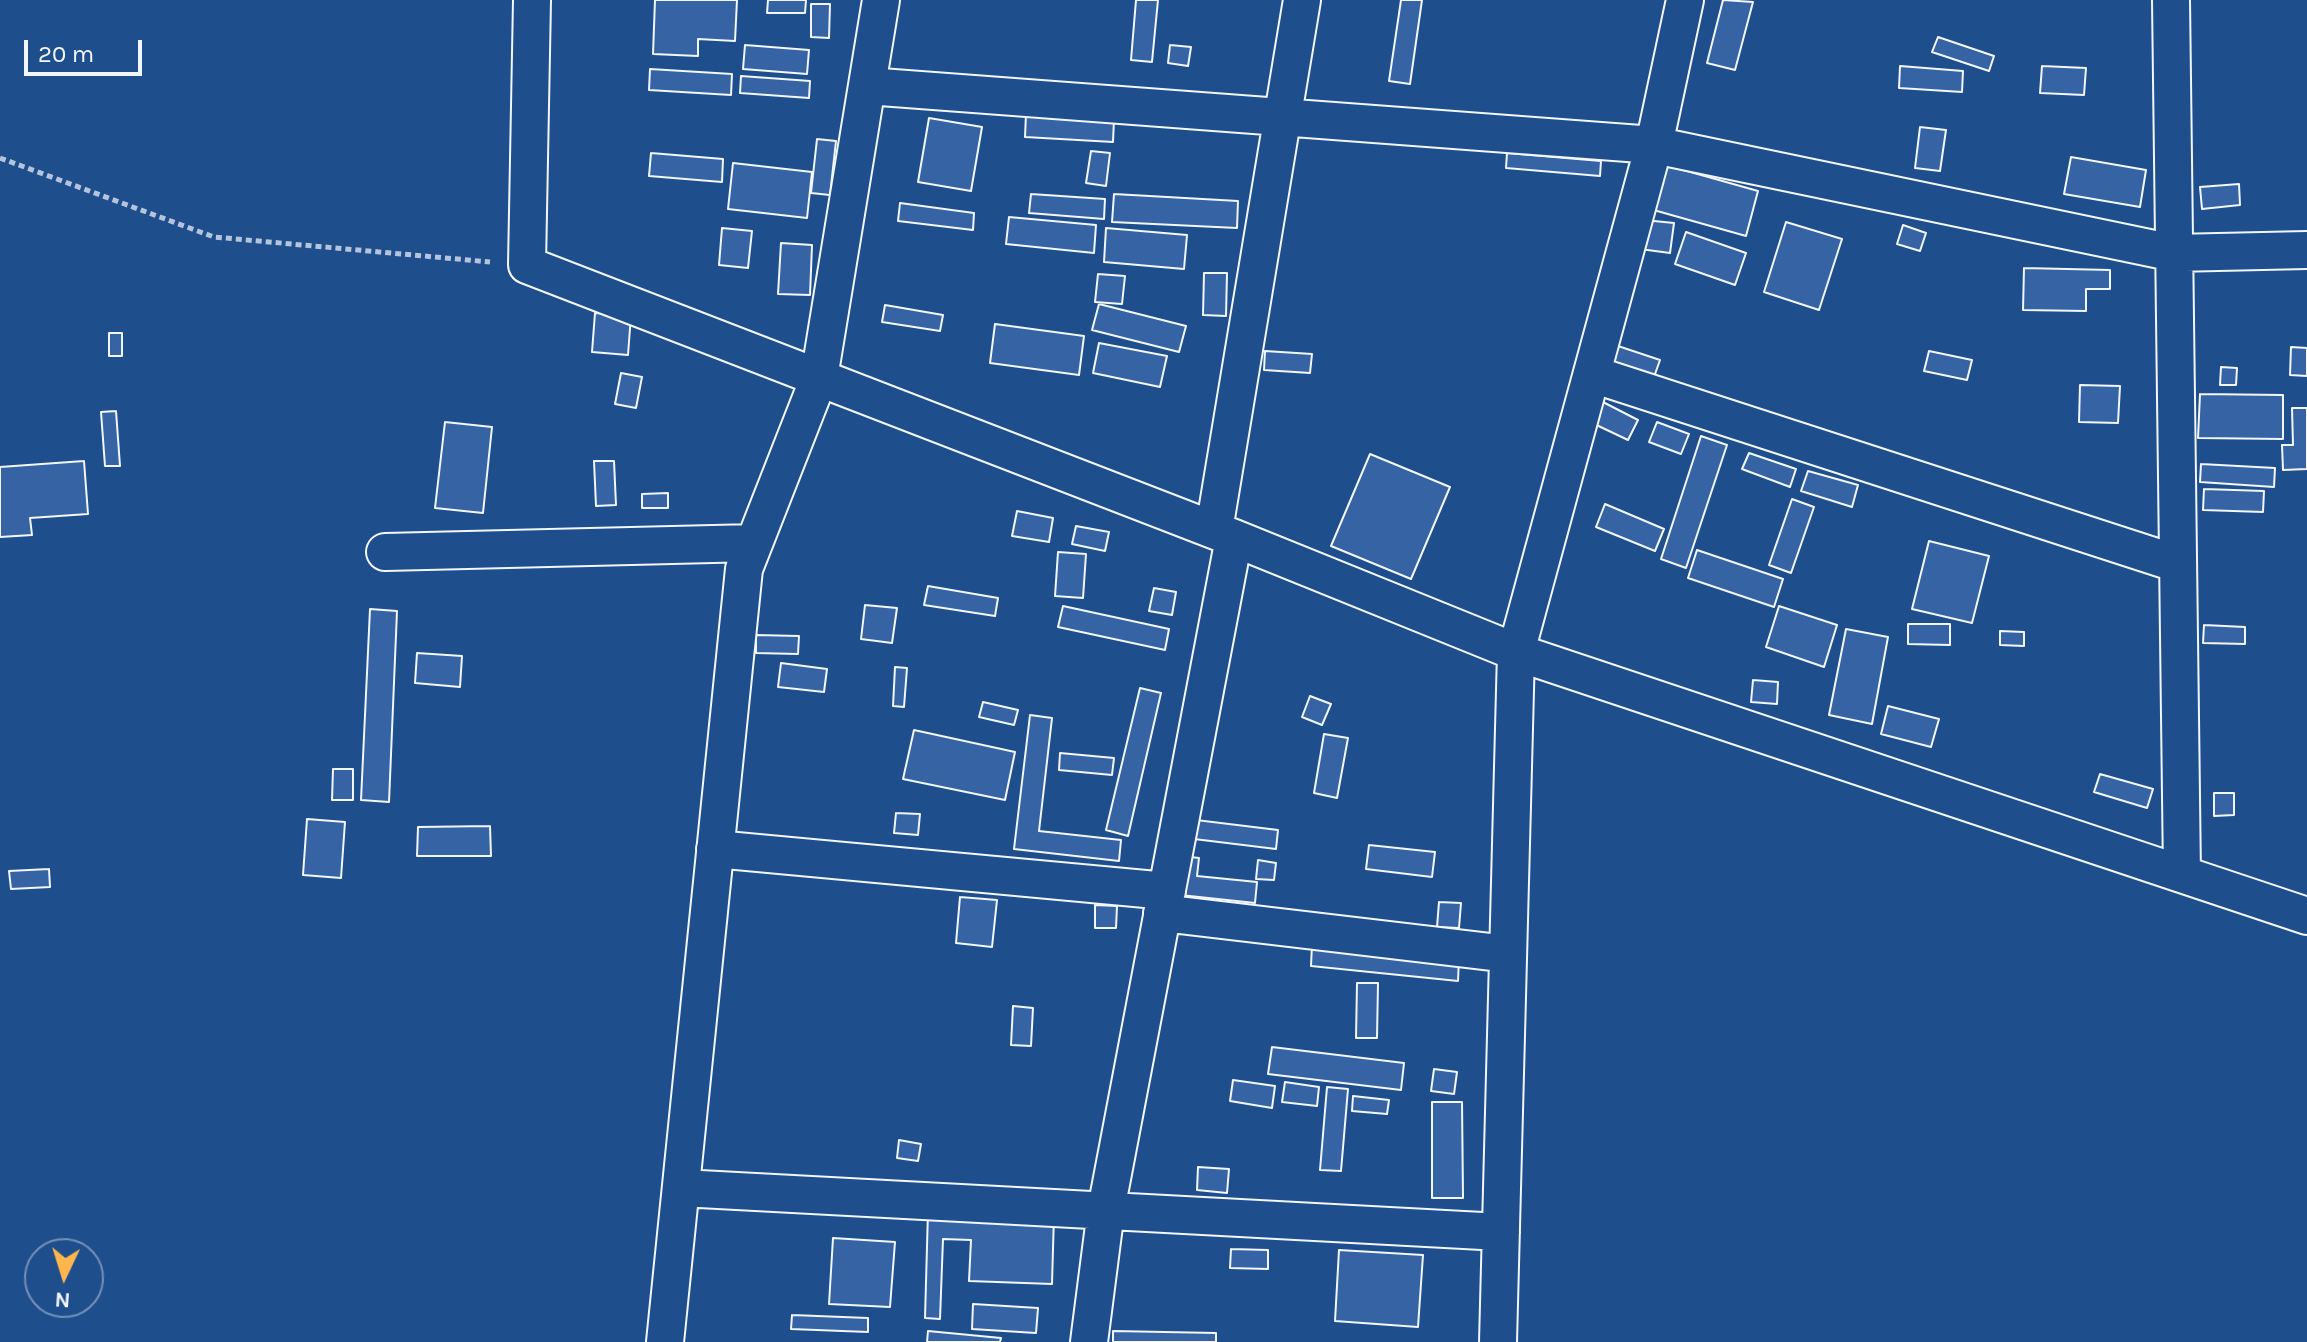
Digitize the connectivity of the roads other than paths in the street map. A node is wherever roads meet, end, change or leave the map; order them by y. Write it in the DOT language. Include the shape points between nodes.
graph roads {
  1 [pos="532,0"];
  2 [pos="881,0"];
  3 [pos="1302,0"];
  4 [pos="1685,0"];
  5 [pos="2171,0"];
  6 [pos="867,86"];
  7 [pos="1282,117"];
  8 [pos="1654,145"];
  9 [pos="2307,250"];
  10 [pos="2174,253"];
  11 [pos="1592,374"];
  12 [pos="819,378"];
  13 [pos="1224,534"];
  14 [pos="754,543"];
  15 [pos="385,552"];
  16 [pos="2178,564"];
  17 [pos="1516,652"];
  18 [pos="715,849"];
  19 [pos="2182,874"];
  20 [pos="1165,902"];
  21 [pos="2307,916"];
  22 [pos="1508,954"];
  23 [pos="681,1188"];
  24 [pos="1106,1210"];
  25 [pos="1501,1232"];
  26 [pos="665,1342"];
  27 [pos="1089,1342"];
  28 [pos="1498,1342"];
  1 -- 12 [label="street" via="527,265"];
  2 -- 6 [label="street"];
  3 -- 7 [label="street"];
  4 -- 8 [label="street"];
  5 -- 10 [label="street"];
  6 -- 7 [label="street"];
  6 -- 12 [label="street"];
  7 -- 8 [label="street"];
  7 -- 13 [label="street"];
  8 -- 10 [label="street"];
  8 -- 11 [label="street"];
  9 -- 10 [label="street"];
  10 -- 16 [label="street"];
  11 -- 16 [label="street"];
  11 -- 17 [label="street"];
  12 -- 13 [label="street"];
  12 -- 14 [label="street"];
  13 -- 17 [label="street"];
  13 -- 20 [label="street"];
  14 -- 15 [label="street"];
  14 -- 18 [label="street" via="744,569"];
  16 -- 19 [label="street"];
  17 -- 19 [label="street"];
  17 -- 22 [label="street"];
  18 -- 20 [label="street"];
  18 -- 23 [label="street"];
  19 -- 21 [label="street"];
  20 -- 22 [label="street"];
  20 -- 24 [label="street"];
  22 -- 25 [label="street"];
  23 -- 24 [label="street"];
  23 -- 26 [label="street"];
  24 -- 25 [label="street"];
  24 -- 27 [label="street"];
  25 -- 28 [label="street"];
}
